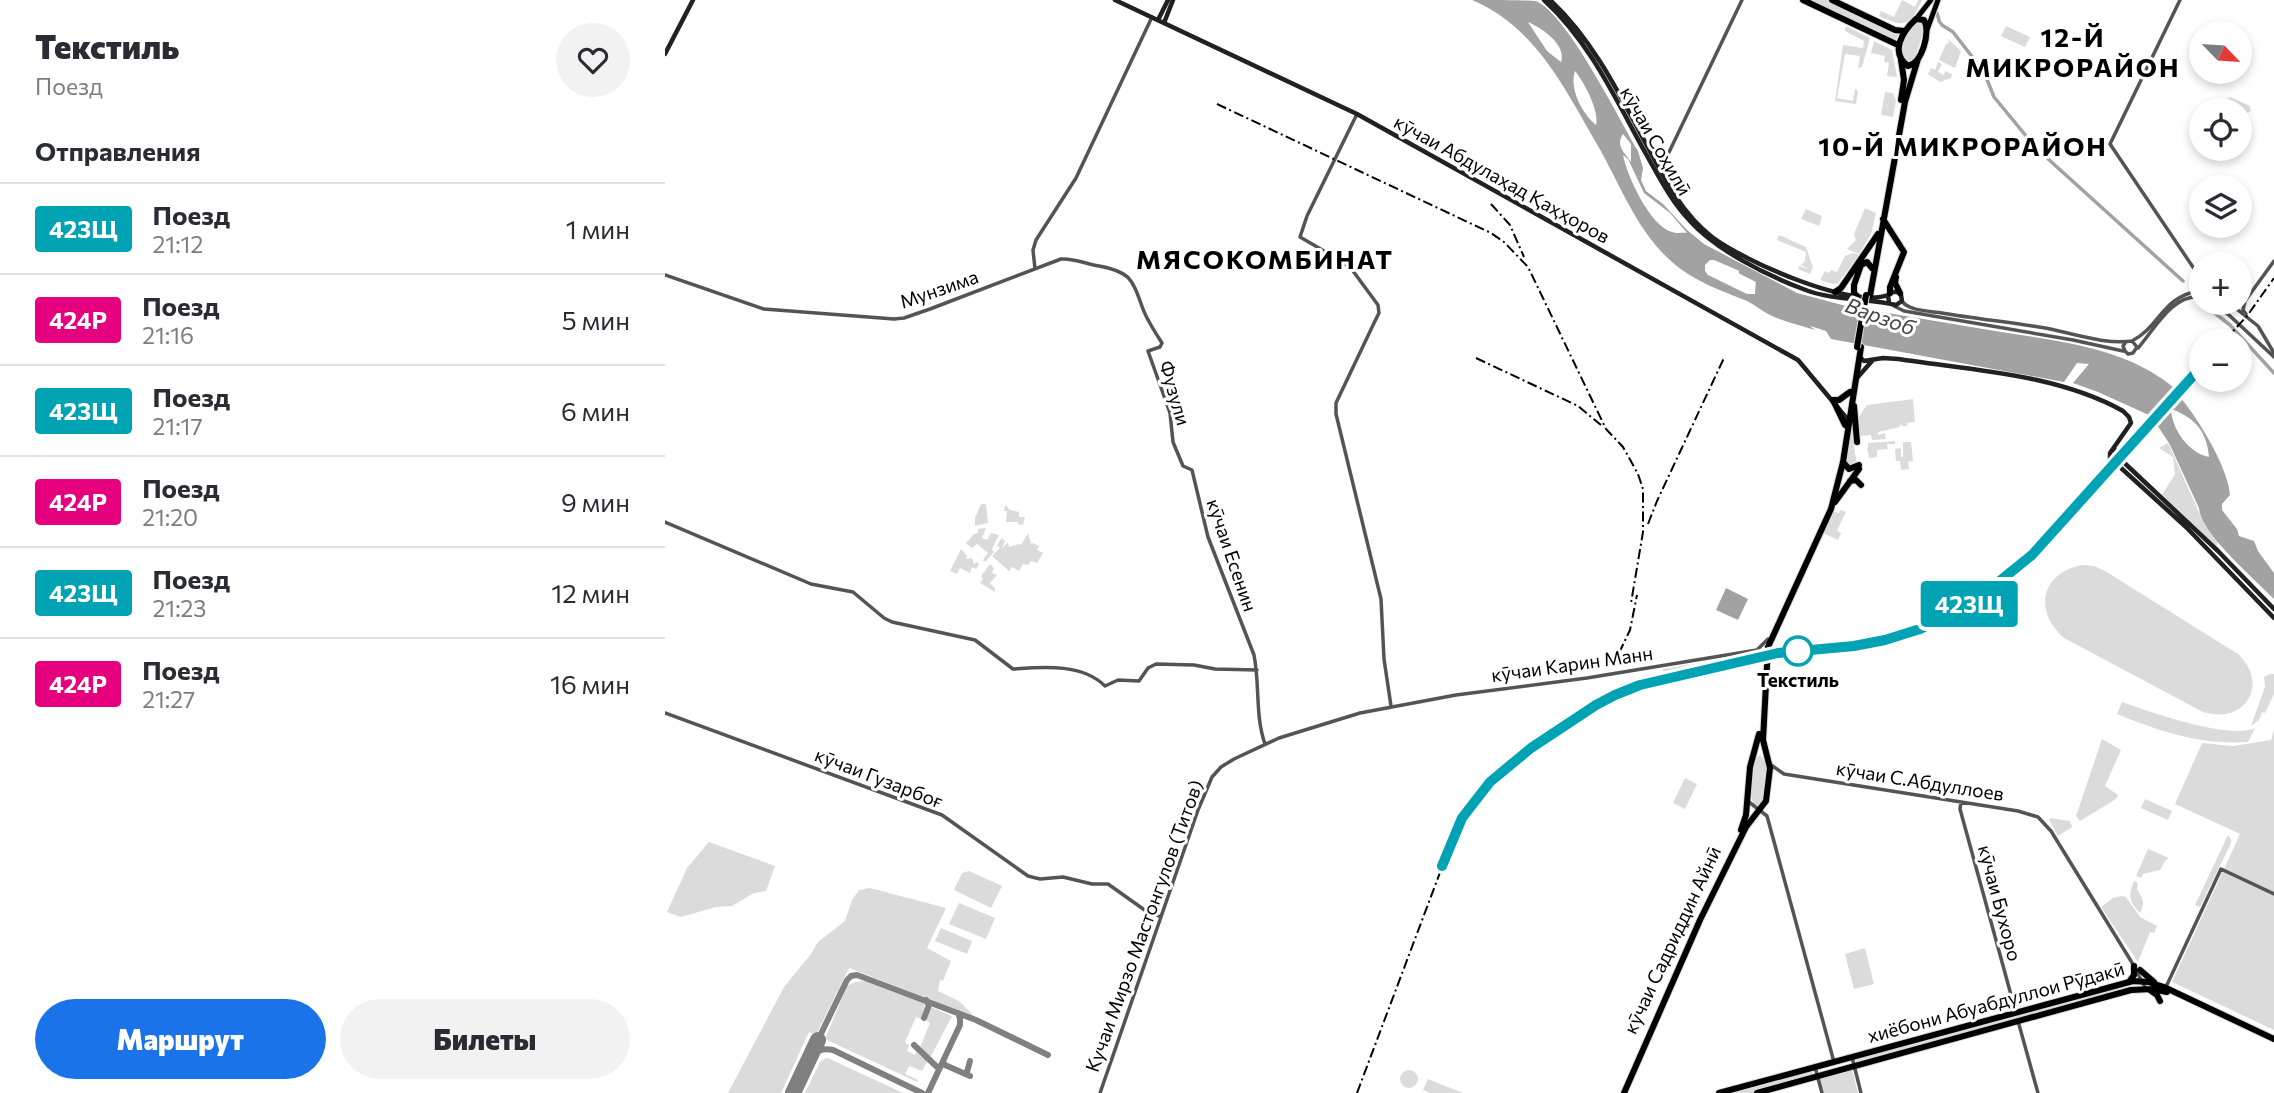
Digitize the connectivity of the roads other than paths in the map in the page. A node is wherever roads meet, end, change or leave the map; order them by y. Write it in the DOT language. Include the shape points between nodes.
graph roads {
  1 [pos="693,0"];
  2 [pos="1115,0"];
  3 [pos="1170,0"];
  4 [pos="1543,0"];
  5 [pos="1550,0"];
  6 [pos="1742,0"];
  7 [pos="1803,0"];
  8 [pos="1832,0"];
  9 [pos="1931,0"];
  10 [pos="1938,0"];
  11 [pos="2180,0"];
  12 [pos="1151,17"];
  13 [pos="1916,19"];
  14 [pos="1158,20"];
  15 [pos="1164,23"];
  16 [pos="1927,30"];
  17 [pos="1903,32"];
  18 [pos="1898,45"];
  19 [pos="665,54"];
  20 [pos="1918,59"];
  21 [pos="1901,60"];
  22 [pos="1357,114"];
  23 [pos="1660,171"];
  24 [pos="1883,219"];
  25 [pos="1895,236"];
  26 [pos="1879,237"];
  27 [pos="2274,261"];
  28 [pos="2189,263"];
  29 [pos="1871,268"];
  30 [pos="1035,270"];
  31 [pos="1898,272"];
  32 [pos="665,275"];
  33 [pos="1798,279"];
  34 [pos="1794,285"];
  35 [pos="1814,285"];
  36 [pos="2252,291"];
  37 [pos="1811,292"];
  38 [pos="1835,292"];
  39 [pos="1890,294"];
  40 [pos="2189,295"];
  41 [pos="1857,296"];
  42 [pos="1871,296"];
  43 [pos="1901,297"];
  44 [pos="2189,298"];
  45 [pos="1891,304"];
  46 [pos="2227,315"];
  47 [pos="2247,316"];
  48 [pos="2242,329"];
  49 [pos="2074,333"];
  50 [pos="2262,333"];
  51 [pos="2252,338"];
  52 [pos="2073,340"];
  53 [pos="2129,341"];
  54 [pos="1859,347"];
  55 [pos="2136,350"];
  56 [pos="1148,351"];
  57 [pos="2125,351"];
  58 [pos="2274,355"];
  59 [pos="1859,357"];
  60 [pos="1873,360"];
  61 [pos="1854,382"];
  62 [pos="1852,396"];
  63 [pos="1833,400"];
  64 [pos="1847,421"];
  65 [pos="1173,442"];
  66 [pos="1857,442"];
  67 [pos="1843,461"];
  68 [pos="1849,482"];
  69 [pos="1861,485"];
  70 [pos="2161,501"];
  71 [pos="1831,509"];
  72 [pos="665,522"];
  73 [pos="2274,609"];
  74 [pos="2274,618"];
  75 [pos="1760,652"];
  76 [pos="1257,670"];
  77 [pos="1391,706"];
  78 [pos="665,713"];
  79 [pos="1265,743"];
  80 [pos="1753,755"];
  81 [pos="1768,760"];
  82 [pos="1218,770"];
  83 [pos="1784,774"];
  84 [pos="1769,780"];
  85 [pos="1748,799"];
  86 [pos="1961,802"];
  87 [pos="1760,811"];
  88 [pos="2274,894"];
  89 [pos="1161,917"];
  90 [pos="2135,966"];
  91 [pos="2128,982"];
  92 [pos="2150,985"];
  93 [pos="2166,987"];
  94 [pos="2131,990"];
  95 [pos="2160,1002"];
  96 [pos="2016,1013"];
  97 [pos="2018,1022"];
  98 [pos="2274,1041"];
  99 [pos="1852,1057"];
  100 [pos="1834,1062"];
  101 [pos="1854,1066"];
  102 [pos="1815,1067"];
  103 [pos="1818,1076"];
  104 [pos="1100,1093"];
  105 [pos="1622,1093"];
  106 [pos="1719,1093"];
  107 [pos="1757,1093"];
  108 [pos="1822,1093"];
  109 [pos="1861,1093"];
  110 [pos="2038,1093"];
  1 -- 19 [label="main road"];
  2 -- 12 [label="main road, кӯчаи Абдулаҳад Қаҳҳоров"];
  3 -- 14 [label="main road"];
  3 -- 15 [label="main road"];
  4 -- 34 [label="main road, кӯчаи Соҳилӣ" via="1587,49 1670,195 1689,220 1728,252"];
  5 -- 23 [label="main road, кӯчаи Соҳилӣ" via="1584,38"];
  6 -- 23 [label="street"];
  7 -- 18 [label="highway"];
  8 -- 17 [label="highway"];
  9 -- 13 [label="main road"];
  10 -- 16 [label="main road"];
  11 -- 28 [label="street" via="2110,144"];
  12 -- 14 [label="main road, кӯчаи Абдулаҳад Қаҳҳоров"];
  12 -- 30 [label="street" via="1076,178 1037,240"];
  13 -- 16 [label="highway" via="1924,20"];
  13 -- 17 [label="highway"];
  14 -- 15 [label="main road, кӯчаи Абдулаҳад Қаҳҳоров"];
  15 -- 22 [label="main road, кӯчаи Абдулаҳад Қаҳҳоров"];
  16 -- 20 [label="highway"];
  17 -- 18 [label="highway"];
  18 -- 21 [label="highway"];
  20 -- 21 [label="highway" via="1910,66"];
  20 -- 24 [label="highway" via="1905,102"];
  21 -- 26 [label="highway" via="1904,80"];
  22 -- 63 [label="main road, кӯчаи Абдулаҳад Қаҳҳоров" via="1798,360"];
  22 -- 77 [label="street" via="1300,237 1343,262 1378,304 1375,321 1336,403 1336,414 1380,591"];
  23 -- 33 [label="main road, кӯчаи Соҳилӣ" via="1684,209 1710,235 1744,256"];
  24 -- 25 [label="highway"];
  24 -- 26 [label="highway"];
  25 -- 26 [label="highway"];
  25 -- 31 [label="highway" via="1904,252"];
  26 -- 29 [label="highway"];
  26 -- 38 [label="highway"];
  26 -- 42 [label="highway"];
  27 -- 36 [label="street"];
  29 -- 41 [label="highway" via="1867,262 1861,265 1853,291"];
  29 -- 42 [label="highway"];
  30 -- 32 [label="street, Мунзима" via="894,319 764,309"];
  30 -- 56 [label="street, Мунзима" via="1069,258 1123,273 1162,343"];
  31 -- 39 [label="highway"];
  31 -- 43 [label="highway" via="1895,283"];
  33 -- 34 [label="main road"];
  33 -- 35 [label="main road, кӯчаи Соҳилӣ"];
  34 -- 37 [label="main road, кӯчаи Соҳилӣ"];
  35 -- 37 [label="main road"];
  35 -- 38 [label="main road, кӯчаи Соҳилӣ"];
  37 -- 45 [label="main road, кӯчаи Соҳилӣ"];
  38 -- 41 [label="main road, кӯчаи Соҳилӣ"];
  39 -- 42 [label="main road"];
  39 -- 43 [label="main road" via="1894,291"];
  39 -- 45 [label="main road"];
  40 -- 53 [label="street" via="2171,302 2145,332"];
  41 -- 42 [label="main road, кӯчаи Соҳилӣ"];
  42 -- 54 [label="highway, bridge"];
  43 -- 45 [label="main road" via="1900,304"];
  43 -- 49 [label="street" via="1908,307"];
  44 -- 55 [label="street" via="2176,304"];
  45 -- 52 [label="street, кӯчаи Соҳилӣ" via="1904,311"];
  46 -- 48 [label="street"];
  47 -- 50 [label="street"];
  49 -- 52 [label="street"];
  49 -- 53 [label="street"];
  50 -- 51 [label="street"];
  50 -- 58 [label="street"];
  51 -- 58 [label="street"];
  52 -- 57 [label="street, кӯчаи Соҳилӣ"];
  53 -- 55 [label="street" via="2136,344"];
  53 -- 57 [label="street" via="2123,346"];
  54 -- 59 [label="highway"];
  54 -- 61 [label="highway"];
  55 -- 57 [label="street, кӯчаи Соҳилӣ" via="2131,354"];
  56 -- 65 [label="street, Фузули" via="1170,413"];
  59 -- 60 [label="main road"];
  59 -- 61 [label="highway"];
  60 -- 61 [label="main road"];
  60 -- 70 [label="main road" via="1890,358 1997,374 2064,387 2111,404 2129,417 2129,426 2109,455 2111,459"];
  61 -- 62 [label="highway"];
  62 -- 63 [label="highway"];
  62 -- 64 [label="highway"];
  62 -- 66 [label="highway"];
  63 -- 64 [label="highway"];
  64 -- 67 [label="highway"];
  64 -- 75 [label="highway, кӯчаи Садриддин Айнӣ" via="1829,503"];
  65 -- 76 [label="street, кӯчаи Есенин" via="1183,466 1192,470 1208,537"];
  67 -- 68 [label="highway" via="1849,469 1859,467"];
  67 -- 71 [label="highway"];
  68 -- 69 [label="highway" via="1856,480"];
  68 -- 71 [label="highway"];
  70 -- 73 [label="main road" via="2224,556"];
  70 -- 74 [label="main road"];
  71 -- 81 [label="highway, кӯчаи Садриддин Айнӣ" via="1769,644 1763,736"];
  72 -- 76 [label="street" via="811,584 853,593 892,622 975,640 1013,669 1078,671 1105,686 1118,680 1139,681 1156,664"];
  75 -- 77 [label="street, кӯчаи Карин Манн"];
  75 -- 80 [label="highway, кӯчаи Садриддин Айнӣ" via="1759,734"];
  76 -- 79 [label="street, кӯчаи Есенин"];
  77 -- 79 [label="street, кӯчаи Карин Манн"];
  78 -- 89 [label="street, кӯчаи Гузарбоғ" via="942,816 1028,876 1108,884"];
  79 -- 82 [label="street, кӯчаи Карин Манн"];
  80 -- 81 [label="street" via="1762,753"];
  80 -- 85 [label="highway, кӯчаи Садриддин Айнӣ"];
  81 -- 83 [label="street, кӯчаи С.Абдуллоев"];
  81 -- 84 [label="highway, кӯчаи Садриддин Айнӣ"];
  82 -- 89 [label="street, Кучаи Мирзо Мастонгулов (Титов)" via="1198,810"];
  83 -- 84 [label="street"];
  83 -- 86 [label="street, кӯчаи С.Абдуллоев"];
  84 -- 87 [label="highway, кӯчаи Садриддин Айнӣ"];
  85 -- 87 [label="street"];
  85 -- 105 [label="highway, кӯчаи Садриддин Айнӣ" via="1743,825 1680,955"];
  86 -- 90 [label="street, кӯчаи С.Абдуллоев" via="2034,815 2045,822"];
  86 -- 96 [label="street, кӯчаи Бухоро"];
  87 -- 100 [label="street" via="1767,816"];
  87 -- 105 [label="highway, кӯчаи Садриддин Айнӣ" via="1746,827"];
  88 -- 93 [label="street" via="2221,869"];
  89 -- 104 [label="street, Кучаи Мирзо Мастонгулов (Титов)"];
  90 -- 91 [label="highway"];
  90 -- 92 [label="highway"];
  90 -- 92 [label="street, кӯчаи С.Абдуллоев"];
  91 -- 92 [label="highway, хиёбони Абуабдуллои Рӯдакӣ"];
  91 -- 94 [label="highway" via="2125,988"];
  91 -- 96 [label="highway, хиёбони Абуабдуллои Рӯдакӣ"];
  92 -- 93 [label="highway"];
  92 -- 94 [label="highway"];
  92 -- 95 [label="highway"];
  93 -- 98 [label="highway"];
  93 -- 98 [label="highway" via="2173,995"];
  94 -- 97 [label="highway"];
  96 -- 97 [label="street, кӯчаи Бухоро"];
  96 -- 99 [label="highway, хиёбони Абуабдуллои Рӯдакӣ"];
  97 -- 101 [label="highway"];
  97 -- 110 [label="street, кӯчаи Бухоро"];
  99 -- 100 [label="highway, хиёбони Абуабдуллои Рӯдакӣ"];
  99 -- 101 [label="street"];
  100 -- 102 [label="highway, хиёбони Абуабдуллои Рӯдакӣ"];
  101 -- 103 [label="highway"];
  101 -- 109 [label="street"];
  102 -- 103 [label="street"];
  102 -- 106 [label="highway, хиёбони Абуабдуллои Рӯдакӣ"];
  103 -- 107 [label="highway"];
  103 -- 108 [label="street"];
}
